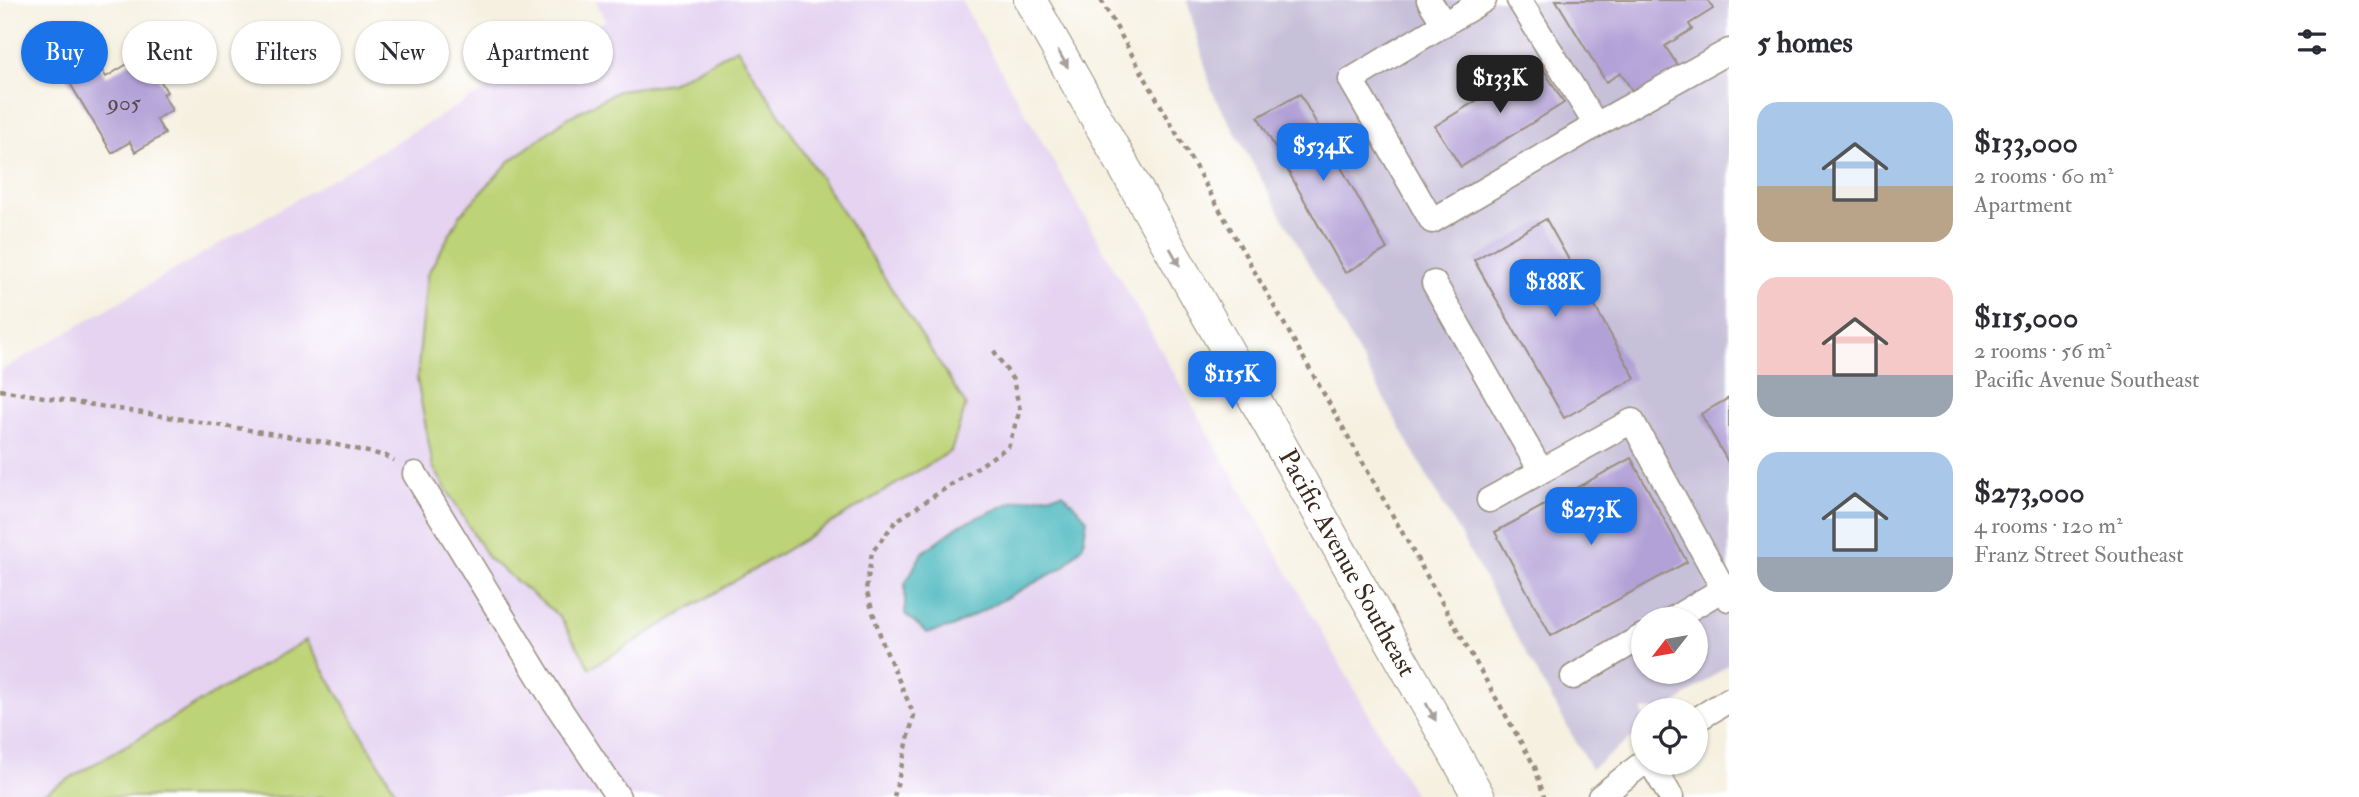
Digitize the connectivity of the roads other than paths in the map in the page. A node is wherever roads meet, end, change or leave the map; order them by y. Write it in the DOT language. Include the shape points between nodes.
graph roads {
  1 [pos="1030,0"];
  2 [pos="1429,0"];
  3 [pos="1484,0"];
  4 [pos="1519,0"];
  5 [pos="1444,24"];
  6 [pos="1729,51"];
  7 [pos="1596,125"];
  8 [pos="1434,283"];
  9 [pos="1541,471"];
  10 [pos="415,474"];
  11 [pos="1489,500"];
  12 [pos="1726,594"];
  13 [pos="1698,607"];
  14 [pos="1631,643"];
  15 [pos="1573,677"];
  16 [pos="1729,700"];
  17 [pos="1708,713"];
  18 [pos="1631,773"];
  19 [pos="1658,775"];
  20 [pos="618,797"];
  21 [pos="1479,797"];
  22 [pos="1601,797"];
  23 [pos="1671,797"];
  1 -- 21 [label="main road, Pacific Avenue Southeast, one-way"];
  2 -- 5 [label="street"];
  3 -- 5 [label="street"];
  4 -- 7 [label="street"];
  5 -- 7 [label="street" via="1351,80 1433,221"];
  6 -- 7 [label="street"];
  8 -- 9 [label="street"];
  9 -- 11 [label="street"];
  9 -- 12 [label="street" via="1632,421"];
  10 -- 20 [label="street"];
  12 -- 13 [label="street"];
  14 -- 15 [label="street"];
  16 -- 17 [label="street"];
  18 -- 22 [label="street"];
  19 -- 23 [label="street"];
}
